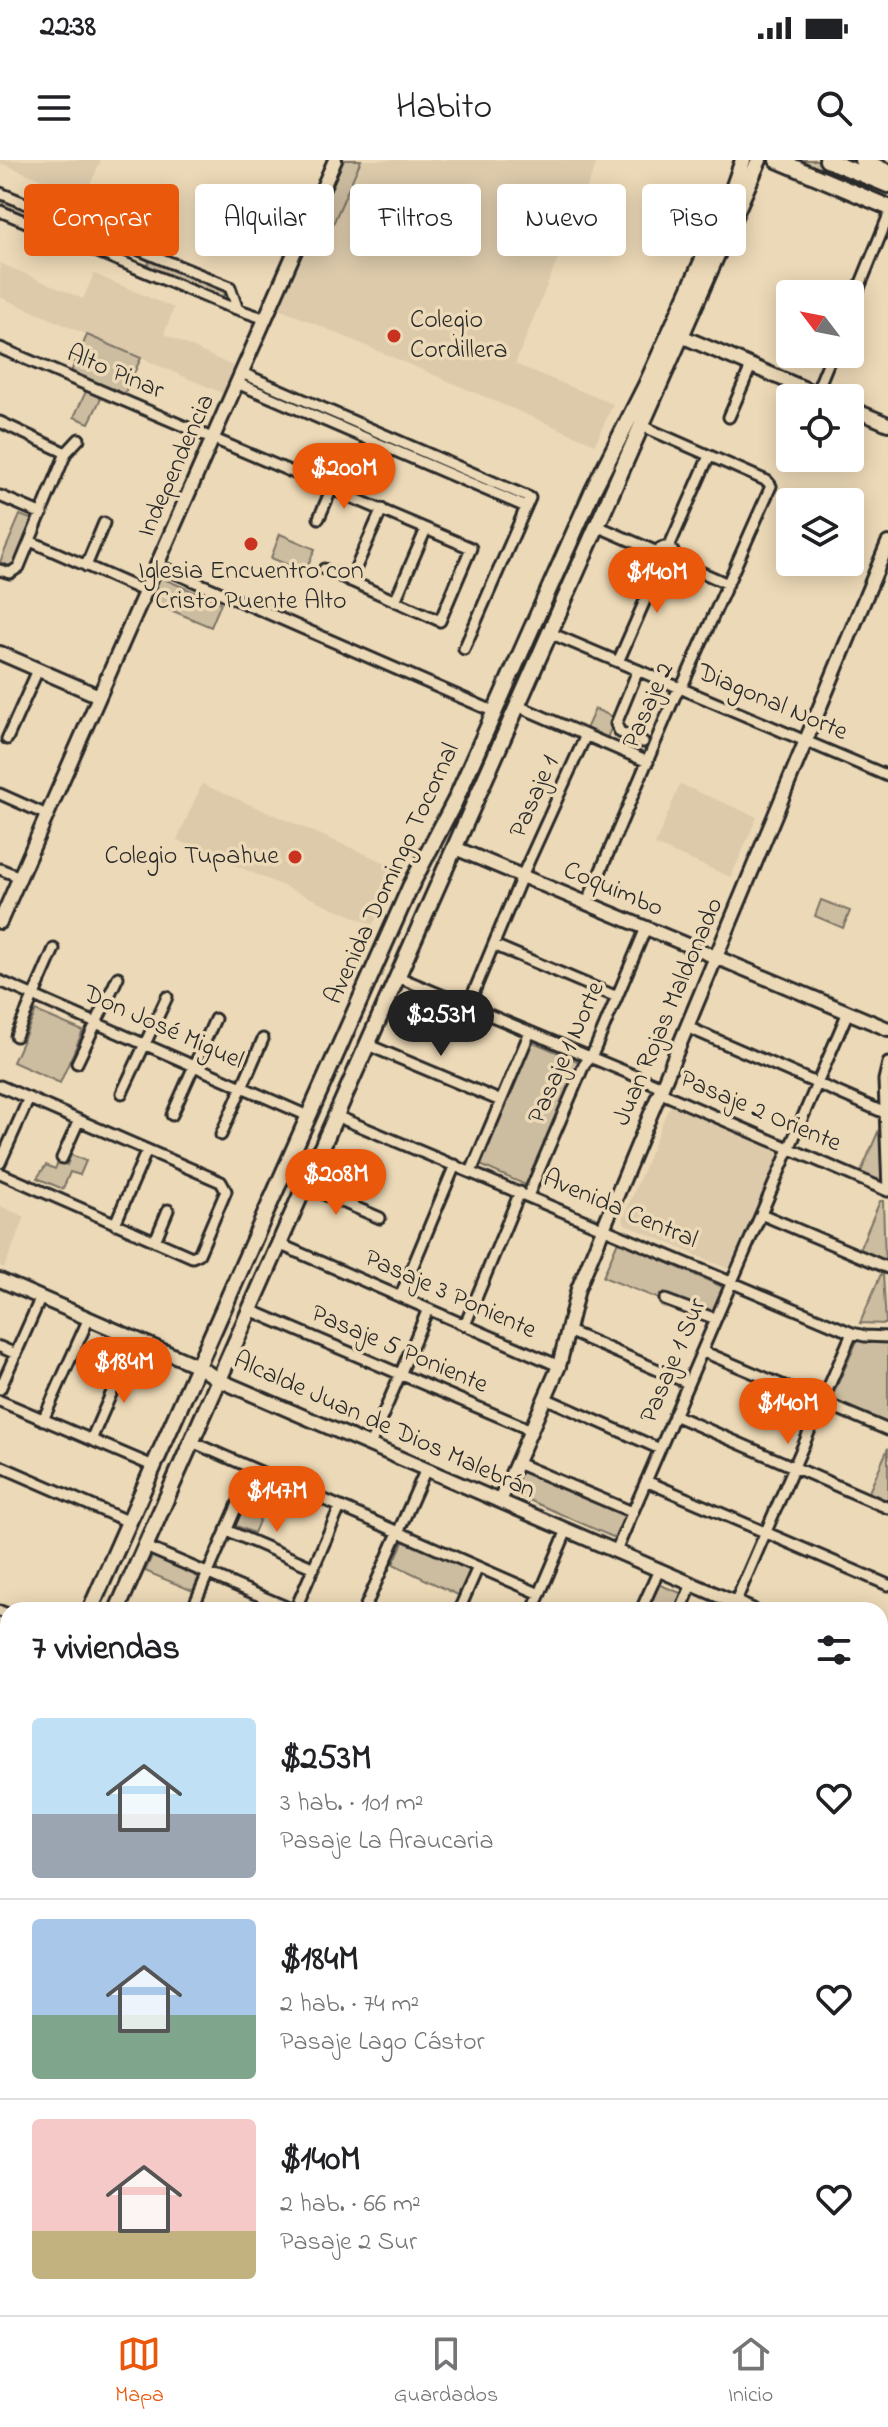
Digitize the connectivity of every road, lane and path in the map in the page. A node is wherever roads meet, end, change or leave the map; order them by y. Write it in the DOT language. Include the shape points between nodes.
graph roads {
  1 [pos="335,160"];
  2 [pos="743,160"];
  3 [pos="759,160"];
  4 [pos="777,160"];
  5 [pos="827,160"];
  6 [pos="862,160"];
  7 [pos="888,172"];
  8 [pos="888,185"];
  9 [pos="0,193"];
  10 [pos="888,207"];
  11 [pos="0,211"];
  12 [pos="888,217"];
  13 [pos="862,280"];
  14 [pos="237,307"];
  15 [pos="266,319"];
  16 [pos="676,334"];
  17 [pos="0,348"];
  18 [pos="751,366"];
  19 [pos="240,378"];
  20 [pos="792,384"];
  21 [pos="864,414"];
  22 [pos="729,417"];
  23 [pos="0,422"];
  24 [pos="888,424"];
  25 [pos="642,426"];
  26 [pos="213,438"];
  27 [pos="79,439"];
  28 [pos="66,453"];
  29 [pos="709,456"];
  30 [pos="608,459"];
  31 [pos="624,467"];
  32 [pos="332,488"];
  33 [pos="0,496"];
  34 [pos="382,509"];
  35 [pos="42,514"];
  36 [pos="319,518"];
  37 [pos="104,523"];
  38 [pos="597,526"];
  39 [pos="426,529"];
  40 [pos="30,541"];
  41 [pos="888,543"];
  42 [pos="669,547"];
  43 [pos="657,552"];
  44 [pos="566,553"];
  45 [pos="674,560"];
  46 [pos="582,561"];
  47 [pos="661,564"];
  48 [pos="157,565"];
  49 [pos="86,566"];
  50 [pos="324,569"];
  51 [pos="0,570"];
  52 [pos="350,581"];
  53 [pos="728,584"];
  54 [pos="146,592"];
  55 [pos="395,601"];
  56 [pos="550,633"];
  57 [pos="464,649"];
  58 [pos="0,653"];
  59 [pos="521,654"];
  60 [pos="538,661"];
  61 [pos="618,662"];
  62 [pos="38,670"];
  63 [pos="514,670"];
  64 [pos="638,670"];
  65 [pos="531,677"];
  66 [pos="680,688"];
  67 [pos="99,696"];
  68 [pos="518,706"];
  69 [pos="495,712"];
  70 [pos="586,735"];
  71 [pos="7,739"];
  72 [pos="805,741"];
  73 [pos="643,742"];
  74 [pos="648,762"];
  75 [pos="888,776"];
  76 [pos="0,794"];
  77 [pos="47,815"];
  78 [pos="455,848"];
  79 [pos="0,869"];
  80 [pos="522,876"];
  81 [pos="20,877"];
  82 [pos="587,903"];
  83 [pos="0,922"];
  84 [pos="646,928"];
  85 [pos="494,945"];
  86 [pos="54,949"];
  87 [pos="716,957"];
  88 [pos="118,977"];
  89 [pos="398,977"];
  90 [pos="0,981"];
  91 [pos="34,995"];
  92 [pos="167,997"];
  93 [pos="617,997"];
  94 [pos="468,1006"];
  95 [pos="848,1012"];
  96 [pos="215,1019"];
  97 [pos="96,1023"];
  98 [pos="687,1027"];
  99 [pos="888,1029"];
  100 [pos="530,1032"];
  101 [pos="16,1036"];
  102 [pos="263,1039"];
  103 [pos="145,1044"];
  104 [pos="368,1045"];
  105 [pos="339,1048"];
  106 [pos="590,1057"];
  107 [pos="361,1059"];
  108 [pos="77,1063"];
  109 [pos="888,1063"];
  110 [pos="194,1066"];
  111 [pos="818,1083"];
  112 [pos="0,1086"];
  113 [pos="242,1087"];
  114 [pos="660,1090"];
  115 [pos="122,1093"];
  116 [pos="29,1098"];
  117 [pos="501,1101"];
  118 [pos="885,1113"];
  119 [pos="172,1115"];
  120 [pos="308,1116"];
  121 [pos="336,1116"];
  122 [pos="79,1120"];
  123 [pos="221,1135"];
  124 [pos="789,1149"];
  125 [pos="147,1150"];
  126 [pos="62,1158"];
  127 [pos="887,1158"];
  128 [pos="0,1163"];
  129 [pos="455,1165"];
  130 [pos="471,1172"];
  131 [pos="0,1173"];
  132 [pos="283,1174"];
  133 [pos="305,1186"];
  134 [pos="888,1191"];
  135 [pos="524,1194"];
  136 [pos="168,1210"];
  137 [pos="761,1214"];
  138 [pos="380,1218"];
  139 [pos="115,1224"];
  140 [pos="604,1227"];
  141 [pos="155,1241"];
  142 [pos="279,1244"];
  143 [pos="888,1268"];
  144 [pos="0,1280"];
  145 [pos="732,1282"];
  146 [pos="41,1297"];
  147 [pos="400,1297"];
  148 [pos="665,1300"];
  149 [pos="428,1309"];
  150 [pos="250,1310"];
  151 [pos="89,1318"];
  152 [pos="716,1319"];
  153 [pos="465,1325"];
  154 [pos="568,1331"];
  155 [pos="852,1333"];
  156 [pos="888,1337"];
  157 [pos="135,1339"];
  158 [pos="0,1347"];
  159 [pos="702,1351"];
  160 [pos="16,1354"];
  161 [pos="198,1366"];
  162 [pos="559,1366"];
  163 [pos="400,1374"];
  164 [pos="219,1380"];
  165 [pos="688,1383"];
  166 [pos="0,1389"];
  167 [pos="545,1398"];
  168 [pos="0,1401"];
  169 [pos="822,1402"];
  170 [pos="674,1415"];
  171 [pos="43,1420"];
  172 [pos="531,1430"];
  173 [pos="888,1430"];
  174 [pos="91,1440"];
  175 [pos="192,1442"];
  176 [pos="370,1445"];
  177 [pos="660,1449"];
  178 [pos="517,1463"];
  179 [pos="0,1466"];
  180 [pos="153,1466"];
  181 [pos="794,1467"];
  182 [pos="253,1469"];
  183 [pos="426,1469"];
  184 [pos="646,1481"];
  185 [pos="500,1501"];
  186 [pos="340,1507"];
  187 [pos="888,1508"];
  188 [pos="632,1512"];
  189 [pos="129,1522"];
  190 [pos="226,1530"];
  191 [pos="567,1530"];
  192 [pos="398,1532"];
  193 [pos="766,1533"];
  194 [pos="146,1547"];
  195 [pos="616,1551"];
  196 [pos="478,1567"];
  197 [pos="314,1568"];
  198 [pos="659,1570"];
  199 [pos="208,1573"];
  200 [pos="692,1584"];
  201 [pos="888,1585"];
  202 [pos="540,1594"];
  203 [pos="267,1599"];
  204 [pos="94,1602"];
  205 [pos="121,1602"];
  206 [pos="195,1602"];
  207 [pos="266,1602"];
  208 [pos="274,1602"];
  209 [pos="298,1602"];
  210 [pos="367,1602"];
  211 [pos="463,1602"];
  212 [pos="536,1602"];
  213 [pos="645,1602"];
  214 [pos="684,1602"];
  215 [pos="733,1602"];
  216 [pos="735,1602"];
  1 -- 15 [label="street, Independencia"];
  2 -- 16 [label="main road, Avenida Domingo Tocornal"];
  3 -- 16 [label="main road, Avenida Domingo Tocornal"];
  4 -- 10 [label="main road"];
  5 -- 8 [label="main road"];
  6 -- 7 [label="main road"];
  9 -- 14 [label="street" via="230,287"];
  11 -- 14 [label="street"];
  12 -- 13 [label="street"];
  14 -- 15 [label="street"];
  15 -- 19 [label="street, Independencia"];
  16 -- 18 [label="street"];
  16 -- 25 [label="main road, Avenida Domingo Tocornal"];
  16 -- 30 [label="main road, Avenida Domingo Tocornal"];
  17 -- 26 [label="street, Alto Pinar"];
  18 -- 20 [label="street"];
  18 -- 22 [label="street"];
  19 -- 26 [label="street, Independencia"];
  19 -- 57 [label="street" via="530,498"];
  21 -- 24 [label="street"];
  23 -- 28 [label="street"];
  25 -- 29 [label="street"];
  25 -- 31 [label="main road, Avenida Domingo Tocornal"];
  26 -- 32 [label="street, Alto Pinar"];
  26 -- 48 [label="street, Independencia"];
  27 -- 28 [label="street"];
  28 -- 35 [label="street"];
  29 -- 42 [label="street"];
  29 -- 53 [label="street, Pasaje 2" via="770,484"];
  30 -- 31 [label="main road"];
  30 -- 44 [label="main road, Avenida Domingo Tocornal"];
  31 -- 38 [label="main road, Avenida Domingo Tocornal"];
  32 -- 34 [label="street, Alto Pinar"];
  32 -- 36 [label="street"];
  33 -- 35 [label="street"];
  34 -- 39 [label="street, Alto Pinar"];
  34 -- 52 [label="street"];
  35 -- 40 [label="street"];
  37 -- 49 [label="street"];
  38 -- 43 [label="street"];
  38 -- 46 [label="main road, Avenida Domingo Tocornal"];
  39 -- 55 [label="street"];
  39 -- 55 [label="street, Alto Pinar" via="471,548 440,621"];
  40 -- 49 [label="street"];
  40 -- 51 [label="street" via="13,573"];
  41 -- 72 [label="street, Juan Rojas Maldonado"];
  42 -- 43 [label="street"];
  42 -- 45 [label="street"];
  43 -- 47 [label="street"];
  44 -- 46 [label="main road"];
  44 -- 59 [label="main road, Avenida Domingo Tocornal"];
  45 -- 47 [label="street"];
  45 -- 53 [label="street"];
  46 -- 56 [label="main road, Avenida Domingo Tocornal"];
  47 -- 61 [label="street"];
  48 -- 54 [label="street, Independencia"];
  48 -- 69 [label="street"];
  49 -- 54 [label="street"];
  50 -- 52 [label="street"];
  52 -- 55 [label="street"];
  53 -- 66 [label="street, Pasaje 2"];
  54 -- 67 [label="street, Independencia"];
  56 -- 60 [label="main road, Avenida Domingo Tocornal"];
  56 -- 61 [label="street, Diagonal Norte"];
  58 -- 62 [label="street"];
  59 -- 60 [label="main road" via="528,662"];
  59 -- 63 [label="main road, Avenida Domingo Tocornal"];
  60 -- 65 [label="main road, Avenida Domingo Tocornal"];
  61 -- 64 [label="street, Diagonal Norte"];
  62 -- 67 [label="street"];
  62 -- 71 [label="street"];
  63 -- 65 [label="main road"];
  63 -- 69 [label="main road, Avenida Domingo Tocornal"];
  64 -- 66 [label="street, Diagonal Norte"];
  64 -- 73 [label="street" via="616,724 620,732"];
  65 -- 68 [label="main road, Avenida Domingo Tocornal"];
  66 -- 72 [label="street, Diagonal Norte"];
  66 -- 74 [label="street, Pasaje 2"];
  67 -- 77 [label="street, Independencia"];
  68 -- 70 [label="street"];
  68 -- 78 [label="main road, Avenida Domingo Tocornal"];
  69 -- 105 [label="main road, Avenida Domingo Tocornal"];
  70 -- 74 [label="street"];
  70 -- 80 [label="street, Pasaje 1"];
  72 -- 75 [label="street, Diagonal Norte"];
  72 -- 87 [label="street, Juan Rojas Maldonado"];
  74 -- 82 [label="street, Pasaje 2"];
  76 -- 77 [label="street"];
  77 -- 81 [label="street, Independencia"];
  78 -- 80 [label="street, Coquimbo"];
  78 -- 89 [label="main road, Avenida Domingo Tocornal"];
  79 -- 81 [label="street"];
  80 -- 82 [label="street, Coquimbo"];
  80 -- 85 [label="street, Pasaje 1"];
  81 -- 83 [label="street, Independencia"];
  82 -- 84 [label="street, Coquimbo"];
  84 -- 87 [label="street, Coquimbo"];
  84 -- 93 [label="street, Pasaje 1 Norte"];
  85 -- 93 [label="street"];
  85 -- 94 [label="street, Pasaje 1"];
  86 -- 91 [label="street"];
  87 -- 95 [label="street, Coquimbo"];
  87 -- 98 [label="street, Juan Rojas Maldonado"];
  88 -- 97 [label="street"];
  89 -- 94 [label="street, Pasaje 2 Oriente"];
  89 -- 104 [label="main road, Avenida Domingo Tocornal"];
  90 -- 91 [label="street, Don José Miguel"];
  91 -- 97 [label="street, Don José Miguel"];
  91 -- 101 [label="street"];
  92 -- 103 [label="street"];
  93 -- 106 [label="street, Pasaje 1 Norte"];
  94 -- 100 [label="street, Pasaje 2 Oriente"];
  95 -- 99 [label="street, Coquimbo"];
  95 -- 111 [label="street, Pasaje 1 Sur"];
  96 -- 110 [label="street"];
  97 -- 103 [label="street, Don José Miguel"];
  97 -- 108 [label="street"];
  98 -- 111 [label="street"];
  98 -- 114 [label="street, Juan Rojas Maldonado"];
  100 -- 106 [label="street, Pasaje 2 Oriente"];
  100 -- 117 [label="street"];
  102 -- 113 [label="street"];
  103 -- 110 [label="street, Don José Miguel"];
  103 -- 115 [label="street"];
  104 -- 107 [label="main road, Avenida Domingo Tocornal"];
  104 -- 117 [label="street"];
  105 -- 107 [label="main road" via="352,1049"];
  105 -- 120 [label="main road, Avenida Domingo Tocornal"];
  106 -- 114 [label="street, Pasaje 2 Oriente"];
  106 -- 135 [label="street, Pasaje 1 Norte"];
  107 -- 121 [label="main road, Avenida Domingo Tocornal"];
  109 -- 118 [label="street"];
  110 -- 113 [label="street, Don José Miguel"];
  110 -- 119 [label="street"];
  111 -- 118 [label="street"];
  111 -- 124 [label="street, Pasaje 1 Sur"];
  112 -- 116 [label="street"];
  113 -- 120 [label="street, Don José Miguel"];
  113 -- 123 [label="street"];
  114 -- 124 [label="street, Pasaje 2 Oriente"];
  114 -- 140 [label="street, Juan Rojas Maldonado"];
  116 -- 122 [label="street"];
  116 -- 128 [label="street"];
  117 -- 130 [label="street"];
  118 -- 127 [label="street"];
  120 -- 132 [label="main road, Avenida Domingo Tocornal"];
  121 -- 129 [label="street, Avenida Central"];
  121 -- 133 [label="main road, Avenida Domingo Tocornal"];
  122 -- 125 [label="street"];
  122 -- 126 [label="street"];
  124 -- 134 [label="street, Pasaje 2 Oriente"];
  124 -- 137 [label="street, Pasaje 1 Sur"];
  125 -- 139 [label="street"];
  125 -- 141 [label="street" via="221,1182 226,1189 197,1256"];
  127 -- 134 [label="street"];
  129 -- 130 [label="street, Avenida Central"];
  129 -- 147 [label="street"];
  130 -- 135 [label="street, Avenida Central"];
  131 -- 139 [label="street"];
  132 -- 133 [label="main road" via="289,1188"];
  132 -- 161 [label="main road, Avenida Domingo Tocornal"];
  133 -- 138 [label="street"];
  133 -- 142 [label="main road, Avenida Domingo Tocornal"];
  135 -- 140 [label="street, Avenida Central"];
  135 -- 153 [label="street, Pasaje 1 Norte"];
  136 -- 141 [label="street"];
  137 -- 143 [label="street"];
  137 -- 145 [label="street, Pasaje 1 Sur"];
  139 -- 141 [label="street"];
  140 -- 145 [label="street, Avenida Central"];
  140 -- 154 [label="street, Juan Rojas Maldonado" via="575,1297"];
  142 -- 147 [label="street, Pasaje 3 Poniente"];
  142 -- 150 [label="main road, Avenida Domingo Tocornal"];
  144 -- 146 [label="street, Alcalde Juan de Dios Malebrán"];
  145 -- 152 [label="street, Pasaje 1 Sur"];
  145 -- 155 [label="street, Avenida Central"];
  146 -- 151 [label="street, Alcalde Juan de Dios Malebrán"];
  146 -- 160 [label="street"];
  147 -- 149 [label="street, Pasaje 3 Poniente"];
  148 -- 152 [label="street"];
  149 -- 153 [label="street, Pasaje 3 Poniente"];
  149 -- 163 [label="street"];
  150 -- 163 [label="street, Pasaje 5 Poniente"];
  150 -- 164 [label="main road, Avenida Domingo Tocornal"];
  151 -- 157 [label="street, Alcalde Juan de Dios Malebrán"];
  151 -- 171 [label="street"];
  152 -- 159 [label="street, Pasaje 1 Sur"];
  153 -- 162 [label="street, Pasaje 3 Poniente"];
  154 -- 162 [label="street, Juan Rojas Maldonado"];
  154 -- 165 [label="street"];
  155 -- 156 [label="street, Avenida Central"];
  155 -- 169 [label="street"];
  157 -- 161 [label="street, Alcalde Juan de Dios Malebrán"];
  157 -- 174 [label="street"];
  158 -- 160 [label="street"];
  159 -- 165 [label="street, Pasaje 1 Sur"];
  159 -- 169 [label="street"];
  160 -- 166 [label="street"];
  161 -- 164 [label="street, Alcalde Juan de Dios Malebrán"];
  161 -- 180 [label="main road, Avenida Domingo Tocornal"];
  162 -- 167 [label="street, Juan Rojas Maldonado"];
  163 -- 172 [label="street, Pasaje 5 Poniente"];
  163 -- 176 [label="street"];
  164 -- 175 [label="main road, Avenida Domingo Tocornal"];
  164 -- 176 [label="street, Alcalde Juan de Dios Malebrán"];
  165 -- 170 [label="street, Pasaje 1 Sur"];
  167 -- 172 [label="street, Juan Rojas Maldonado"];
  167 -- 177 [label="street"];
  168 -- 171 [label="street"];
  169 -- 173 [label="street"];
  169 -- 181 [label="street"];
  170 -- 177 [label="street, Pasaje 1 Sur"];
  170 -- 181 [label="street"];
  171 -- 174 [label="street"];
  172 -- 178 [label="street, Juan Rojas Maldonado"];
  174 -- 180 [label="street"];
  175 -- 182 [label="street"];
  175 -- 194 [label="main road, Avenida Domingo Tocornal"];
  176 -- 183 [label="street, Alcalde Juan de Dios Malebrán"];
  177 -- 184 [label="street, Pasaje 1 Sur"];
  178 -- 185 [label="street, Juan Rojas Maldonado"];
  178 -- 188 [label="street"];
  179 -- 189 [label="street"];
  180 -- 189 [label="main road, Avenida Domingo Tocornal"];
  181 -- 187 [label="street"];
  181 -- 193 [label="street"];
  182 -- 186 [label="street"];
  182 -- 190 [label="street"];
  183 -- 185 [label="street, Alcalde Juan de Dios Malebrán"];
  183 -- 192 [label="street"];
  184 -- 188 [label="street, Pasaje 1 Sur"];
  184 -- 193 [label="street"];
  185 -- 191 [label="street, Alcalde Juan de Dios Malebrán"];
  186 -- 192 [label="street"];
  186 -- 197 [label="street"];
  188 -- 195 [label="street, Pasaje 1 Sur"];
  189 -- 204 [label="main road, Avenida Domingo Tocornal"];
  190 -- 197 [label="street"];
  190 -- 199 [label="street"];
  191 -- 195 [label="street, Alcalde Juan de Dios Malebrán"];
  191 -- 202 [label="street"];
  192 -- 196 [label="street"];
  192 -- 210 [label="street"];
  193 -- 201 [label="street"];
  193 -- 216 [label="street"];
  194 -- 199 [label="street"];
  194 -- 205 [label="main road, Avenida Domingo Tocornal"];
  195 -- 198 [label="street, Alcalde Juan de Dios Malebrán"];
  196 -- 202 [label="street"];
  196 -- 211 [label="street"];
  197 -- 209 [label="street"];
  198 -- 200 [label="street, Alcalde Juan de Dios Malebrán"];
  198 -- 213 [label="street"];
  199 -- 203 [label="street"];
  199 -- 206 [label="street"];
  200 -- 214 [label="street"];
  200 -- 215 [label="street, Alcalde Juan de Dios Malebrán"];
  202 -- 212 [label="street"];
  203 -- 207 [label="street"];
  203 -- 208 [label="street"];
}
